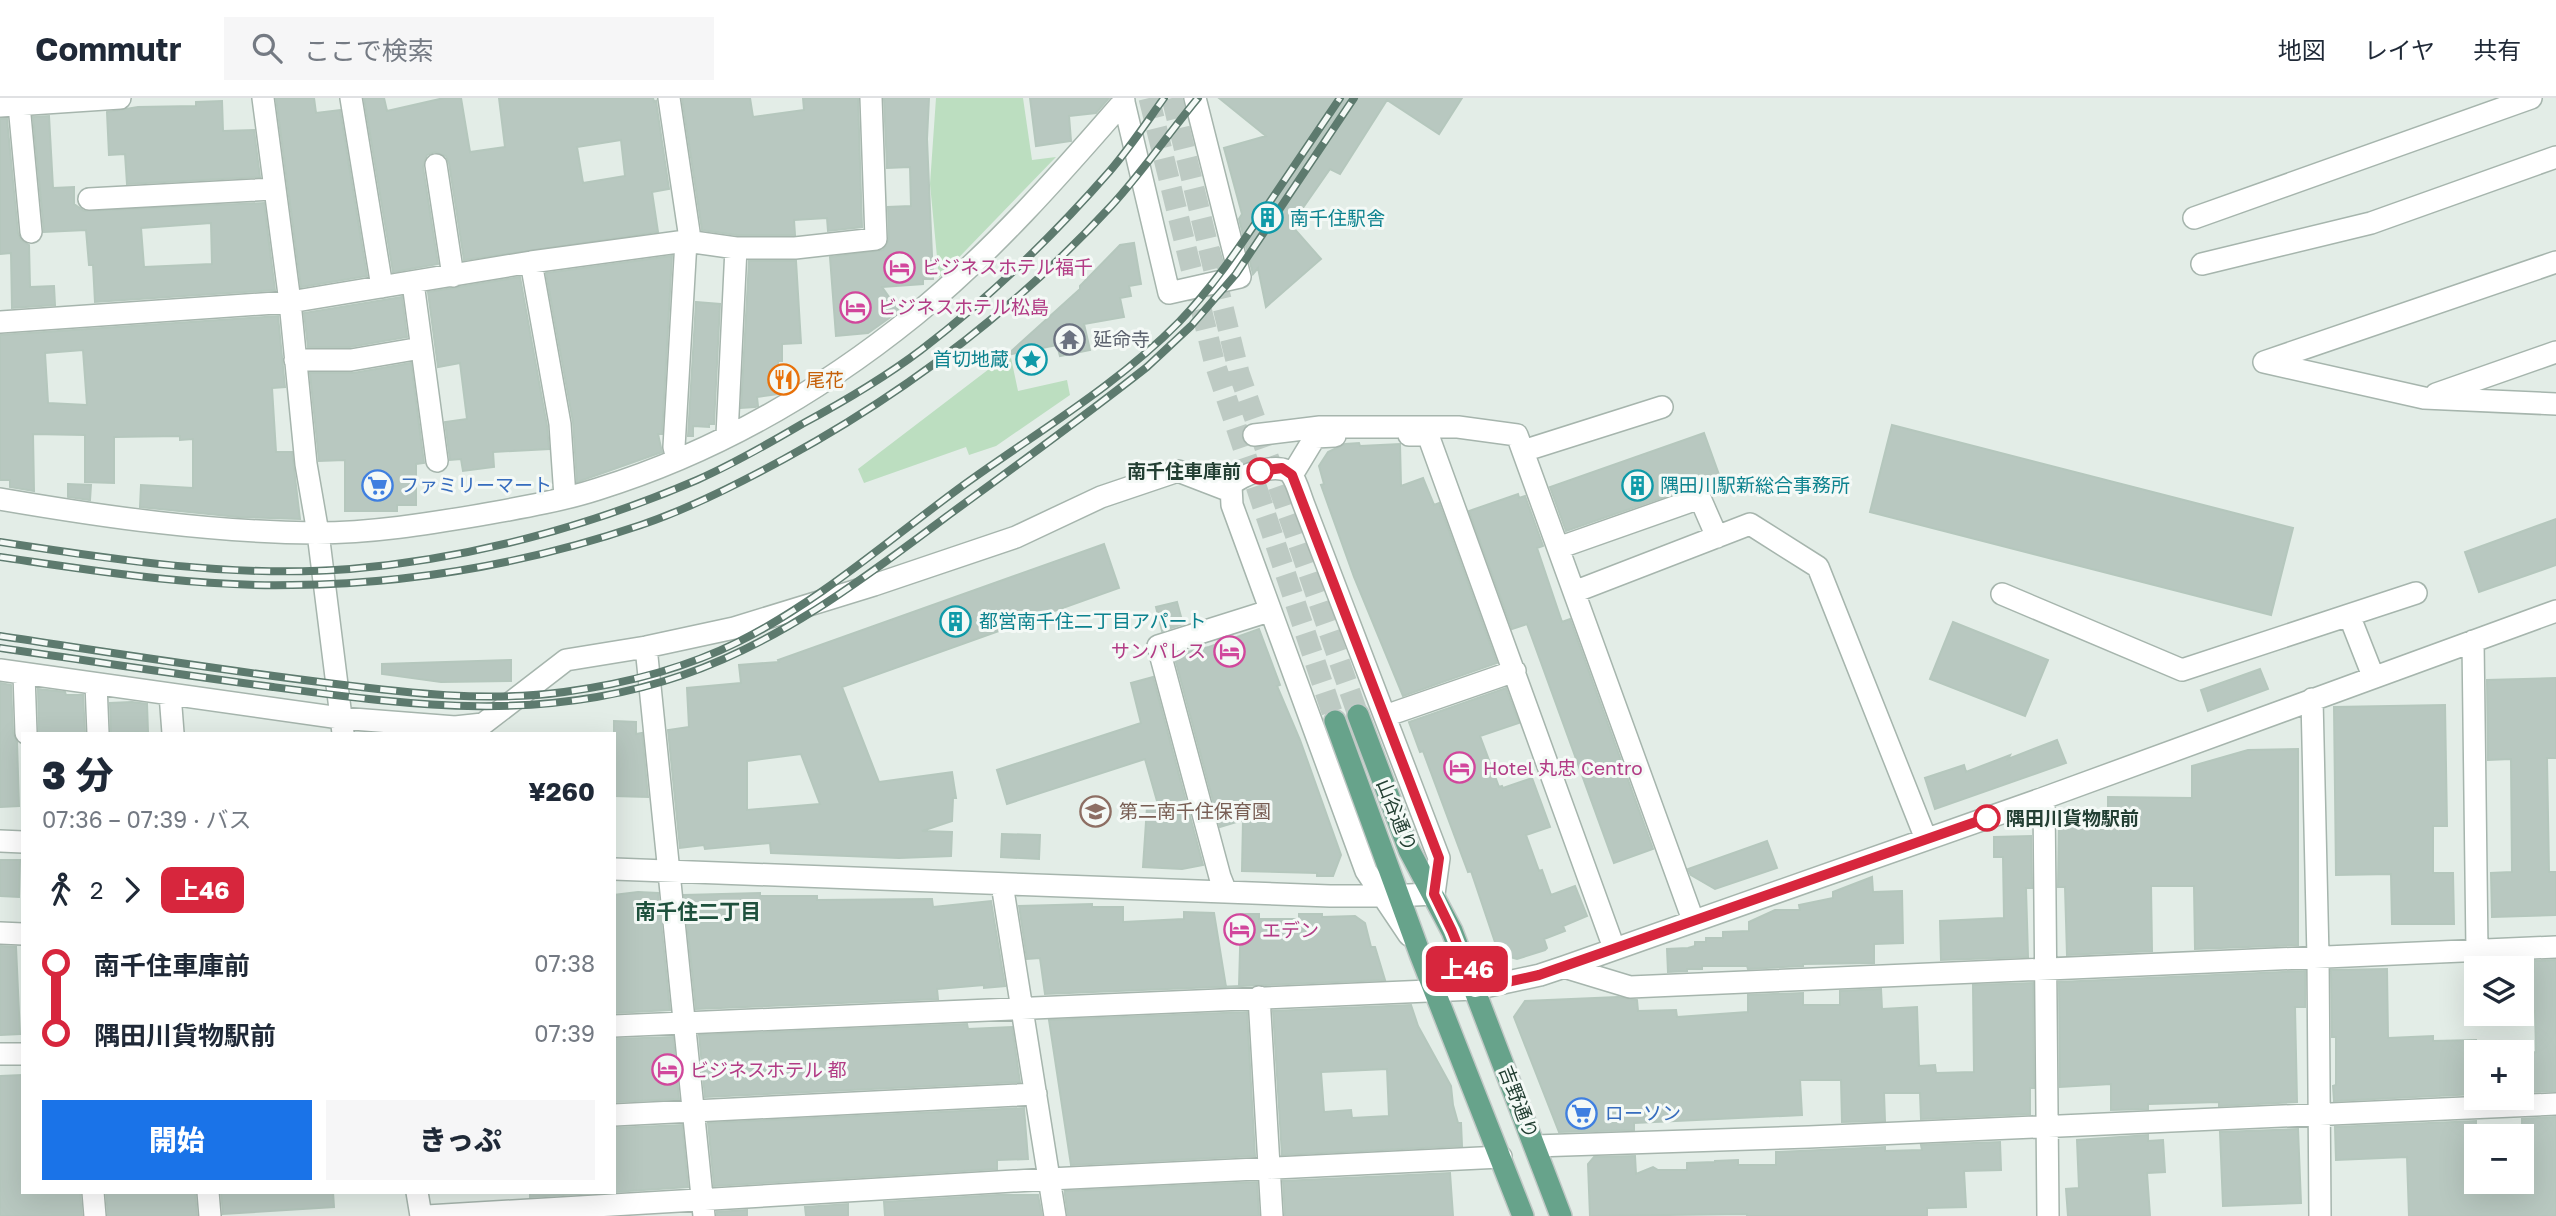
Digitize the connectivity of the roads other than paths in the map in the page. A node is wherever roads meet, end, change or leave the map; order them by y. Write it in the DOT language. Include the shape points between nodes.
graph roads {
  1 [pos="120,98"];
  2 [pos="263,98"];
  3 [pos="351,98"];
  4 [pos="668,98"];
  5 [pos="871,98"];
  6 [pos="1195,98"];
  7 [pos="2531,98"];
  8 [pos="1124,100"];
  9 [pos="9,106"];
  10 [pos="2556,157"];
  11 [pos="436,165"];
  12 [pos="273,189"];
  13 [pos="89,199"];
  14 [pos="2194,218"];
  15 [pos="31,232"];
  16 [pos="686,241"];
  17 [pos="736,248"];
  18 [pos="530,262"];
  19 [pos="2556,262"];
  20 [pos="2202,264"];
  21 [pos="453,276"];
  22 [pos="413,282"];
  23 [pos="382,287"];
  24 [pos="290,302"];
  25 [pos="0,322"];
  26 [pos="421,348"];
  27 [pos="2556,352"];
  28 [pos="295,360"];
  29 [pos="2424,398"];
  30 [pos="2556,404"];
  31 [pos="1662,407"];
  32 [pos="727,435"];
  33 [pos="1254,435"];
  34 [pos="1523,451"];
  35 [pos="677,459"];
  36 [pos="437,461"];
  37 [pos="1292,475"];
  38 [pos="1230,491"];
  39 [pos="565,497"];
  40 [pos="0,499"];
  41 [pos="318,533"];
  42 [pos="1717,537"];
  43 [pos="1558,548"];
  44 [pos="1574,592"];
  45 [pos="2416,593"];
  46 [pos="2001,594"];
  47 [pos="1269,611"];
  48 [pos="2556,611"];
  49 [pos="2349,615"];
  50 [pos="2473,641"];
  51 [pos="646,647"];
  52 [pos="0,670"];
  53 [pos="1515,671"];
  54 [pos="24,674"];
  55 [pos="2373,676"];
  56 [pos="96,684"];
  57 [pos="170,694"];
  58 [pos="2312,699"];
  59 [pos="1357,715"];
  60 [pos="1385,716"];
  61 [pos="1335,721"];
  62 [pos="341,725"];
  63 [pos="26,732"];
  64 [pos="98,732"];
  65 [pos="173,732"];
  66 [pos="2044,798"];
  67 [pos="1926,839"];
  68 [pos="0,841"];
  69 [pos="21,842"];
  70 [pos="616,869"];
  71 [pos="669,871"];
  72 [pos="1002,884"];
  73 [pos="1226,892"];
  74 [pos="1434,894"];
  75 [pos="1390,896"];
  76 [pos="1693,920"];
  77 [pos="0,933"];
  78 [pos="21,934"];
  79 [pos="2556,947"];
  80 [pos="1614,948"];
  81 [pos="2477,950"];
  82 [pos="2318,957"];
  83 [pos="1564,967"];
  84 [pos="2045,969"];
  85 [pos="1475,989"];
  86 [pos="1434,990"];
  87 [pos="1259,997"];
  88 [pos="1022,1008"];
  89 [pos="684,1022"];
  90 [pos="616,1026"];
  91 [pos="0,1054"];
  92 [pos="21,1054"];
  93 [pos="1036,1094"];
  94 [pos="2556,1104"];
  95 [pos="693,1110"];
  96 [pos="2319,1114"];
  97 [pos="616,1115"];
  98 [pos="2046,1126"];
  99 [pos="1535,1146"];
  100 [pos="1501,1157"];
  101 [pos="1269,1168"];
  102 [pos="1049,1179"];
  103 [pos="93,1194"];
  104 [pos="208,1194"];
  105 [pos="418,1194"];
  106 [pos="704,1208"];
  107 [pos="95,1216"];
  108 [pos="210,1216"];
  109 [pos="424,1216"];
  110 [pos="1055,1216"];
  111 [pos="1272,1216"];
  112 [pos="1523,1216"];
  113 [pos="1561,1216"];
  114 [pos="2048,1216"];
  115 [pos="2320,1216"];
  1 -- 9 [label="street"];
  2 -- 12 [label="street"];
  3 -- 23 [label="street"];
  4 -- 16 [label="street" via="689,232"];
  5 -- 17 [label="street" via="876,239 795,248"];
  6 -- 8 [label="street" via="1240,277 1169,293"];
  7 -- 14 [label="street"];
  8 -- 32 [label="street" via="1022,213 916,314 810,391"];
  9 -- 15 [label="street"];
  10 -- 20 [label="street" via="2371,223"];
  11 -- 21 [label="street"];
  12 -- 13 [label="street"];
  12 -- 24 [label="street"];
  16 -- 17 [label="street"];
  16 -- 18 [label="street"];
  16 -- 35 [label="street"];
  17 -- 32 [label="street"];
  18 -- 21 [label="street"];
  18 -- 39 [label="street" via="560,424"];
  19 -- 29 [label="street" via="2264,362"];
  21 -- 22 [label="street"];
  22 -- 23 [label="street"];
  22 -- 26 [label="street"];
  23 -- 24 [label="street"];
  24 -- 25 [label="street"];
  24 -- 28 [label="street"];
  26 -- 28 [label="street" via="351,360"];
  26 -- 36 [label="street"];
  27 -- 29 [label="street"];
  28 -- 41 [label="street"];
  29 -- 30 [label="street"];
  31 -- 34 [label="street"];
  32 -- 35 [label="street"];
  33 -- 34 [label="street" via="1320,427 1458,426 1517,435"];
  34 -- 43 [label="street"];
  35 -- 39 [label="street"];
  37 -- 38 [label="street" via="1275,467 1239,477"];
  37 -- 53 [label="street" via="1315,437 1428,435"];
  37 -- 60 [label="street"];
  38 -- 47 [label="street"];
  38 -- 51 [label="street" via="1178,471 1101,497 1016,537 874,585 734,628"];
  39 -- 41 [label="street" via="419,526"];
  40 -- 41 [label="street" via="177,526"];
  41 -- 62 [label="street"];
  42 -- 43 [label="street" via="1700,498"];
  42 -- 44 [label="street"];
  42 -- 67 [label="street" via="1749,524 1818,567"];
  43 -- 44 [label="street"];
  44 -- 76 [label="street"];
  45 -- 49 [label="street"];
  46 -- 49 [label="street" via="2182,670"];
  47 -- 73 [label="street" via="1158,646"];
  47 -- 75 [label="street" via="1366,872"];
  48 -- 50 [label="street"];
  49 -- 55 [label="street"];
  50 -- 55 [label="street"];
  50 -- 81 [label="street"];
  51 -- 62 [label="street" via="566,660 483,723 455,727"];
  51 -- 71 [label="street"];
  52 -- 54 [label="street"];
  53 -- 60 [label="street"];
  53 -- 80 [label="street"];
  54 -- 56 [label="street"];
  54 -- 63 [label="street"];
  55 -- 58 [label="street"];
  56 -- 57 [label="street"];
  56 -- 64 [label="street"];
  57 -- 62 [label="street"];
  57 -- 65 [label="street"];
  58 -- 66 [label="street"];
  58 -- 82 [label="street"];
  59 -- 74 [label="main road, 山谷通り" via="1409,850"];
  60 -- 74 [label="street" via="1439,858"];
  61 -- 75 [label="main road, 山谷通り"];
  66 -- 67 [label="street"];
  66 -- 84 [label="street"];
  67 -- 76 [label="street"];
  68 -- 69 [label="street"];
  70 -- 71 [label="street"];
  71 -- 72 [label="street"];
  71 -- 89 [label="street"];
  72 -- 73 [label="street"];
  72 -- 88 [label="street"];
  73 -- 75 [label="street"];
  74 -- 75 [label="street"];
  74 -- 85 [label="main road, 山谷通り"];
  75 -- 86 [label="main road, 山谷通り"];
  76 -- 80 [label="street"];
  77 -- 78 [label="street"];
  79 -- 81 [label="street"];
  80 -- 83 [label="street"];
  81 -- 82 [label="street"];
  82 -- 84 [label="street"];
  82 -- 96 [label="street"];
  83 -- 84 [label="street" via="1630,987"];
  83 -- 85 [label="street"];
  84 -- 98 [label="street"];
  85 -- 86 [label="street"];
  85 -- 99 [label="main road, 吉野通り"];
  86 -- 87 [label="street"];
  86 -- 100 [label="main road, 吉野通り"];
  87 -- 88 [label="street"];
  87 -- 101 [label="street"];
  88 -- 89 [label="street"];
  88 -- 93 [label="street"];
  89 -- 90 [label="street"];
  89 -- 95 [label="street"];
  91 -- 92 [label="street"];
  93 -- 95 [label="street"];
  93 -- 102 [label="street"];
  94 -- 96 [label="street"];
  95 -- 97 [label="street"];
  95 -- 106 [label="street"];
  96 -- 98 [label="street"];
  96 -- 115 [label="street"];
  98 -- 99 [label="street"];
  98 -- 114 [label="street"];
  99 -- 113 [label="main road, 吉野通り"];
  100 -- 101 [label="street"];
  100 -- 112 [label="main road, 吉野通り"];
  101 -- 102 [label="street"];
  101 -- 111 [label="street"];
  102 -- 106 [label="street"];
  102 -- 110 [label="street"];
  103 -- 107 [label="street"];
  104 -- 108 [label="street"];
  105 -- 109 [label="street"];
  106 -- 109 [label="street"];
}
